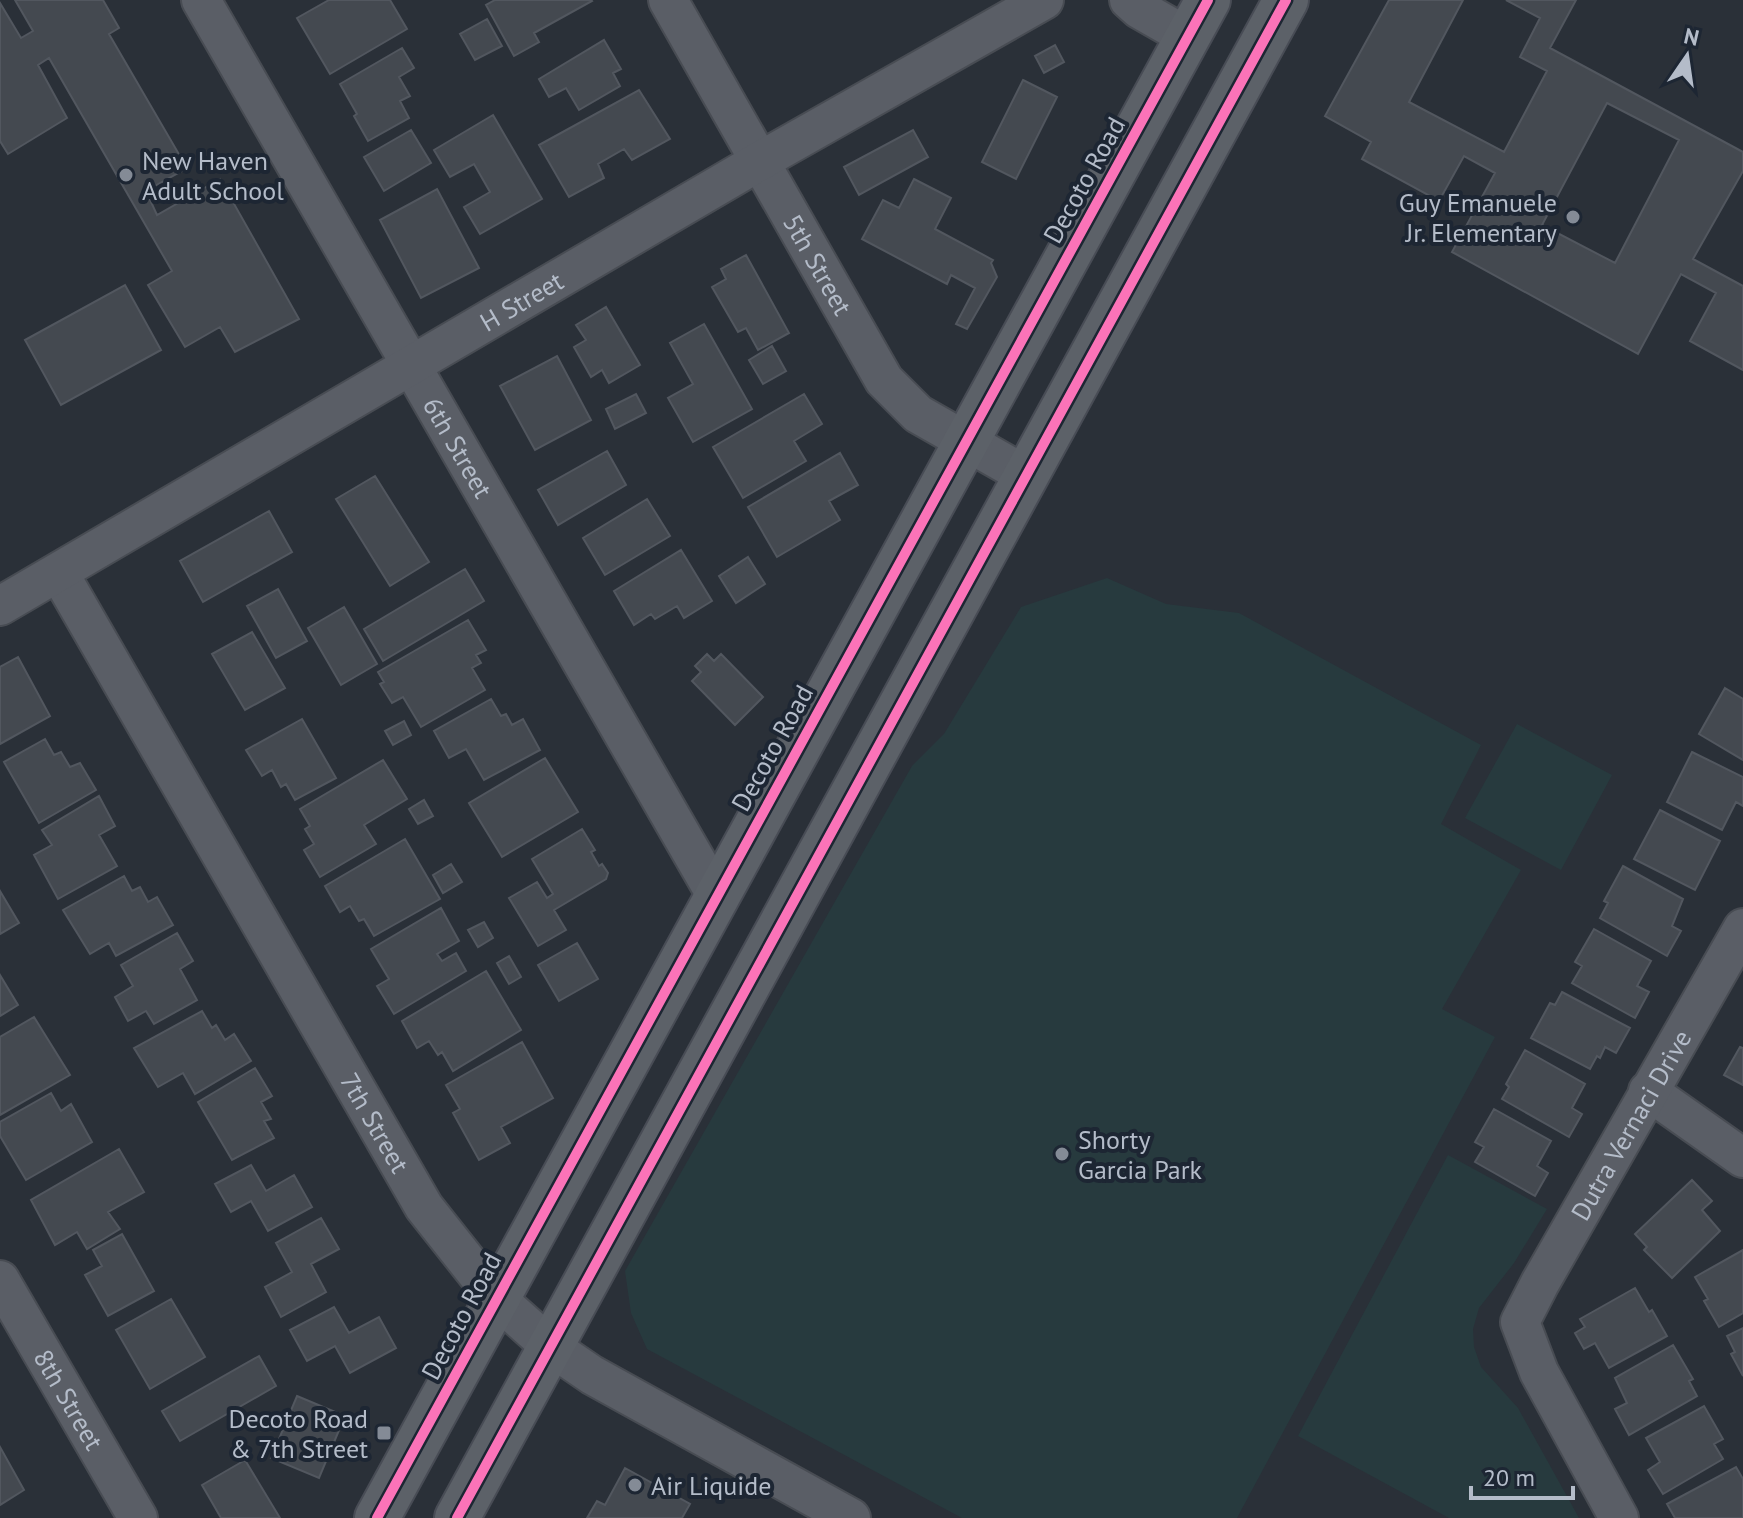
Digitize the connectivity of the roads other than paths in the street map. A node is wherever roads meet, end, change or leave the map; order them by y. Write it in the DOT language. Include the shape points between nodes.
graph roads {
  1 [pos="201,0"];
  2 [pos="668,0"];
  3 [pos="1044,0"];
  4 [pos="1129,0"];
  5 [pos="1286,0"];
  6 [pos="1198,18"];
  7 [pos="760,161"];
  8 [pos="411,367"];
  9 [pos="966,442"];
  10 [pos="1027,476"];
  11 [pos="59,573"];
  12 [pos="0,606"];
  13 [pos="716,895"];
  14 [pos="1743,928"];
  15 [pos="1648,1091"];
  16 [pos="1743,1158"];
  17 [pos="0,1280"];
  18 [pos="496,1298"];
  19 [pos="551,1347"];
  20 [pos="138,1518"];
  21 [pos="377,1518"];
  22 [pos="457,1518"];
  23 [pos="851,1518"];
  24 [pos="1619,1518"];
  1 -- 8 [label="street, 6th Street"];
  2 -- 7 [label="street, 5th Street"];
  3 -- 7 [label="street, H Street"];
  4 -- 6 [label="street" via="1139,9"];
  5 -- 10 [label="main road"];
  6 -- 9 [label="main road, Decoto Road"];
  7 -- 8 [label="street, H Street"];
  7 -- 9 [label="street, 5th Street" via="884,380 918,414"];
  8 -- 11 [label="street, H Street"];
  8 -- 13 [label="street, 6th Street"];
  9 -- 10 [label="street, 5th Street"];
  9 -- 13 [label="main road, Decoto Road"];
  10 -- 19 [label="main road"];
  11 -- 12 [label="street, H Street"];
  11 -- 18 [label="street, 7th Street" via="424,1207"];
  13 -- 18 [label="main road, Decoto Road"];
  14 -- 15 [label="street, Dutra Vernaci Drive"];
  15 -- 16 [label="street"];
  15 -- 24 [label="street, Dutra Vernaci Drive" via="1520,1322 1539,1372"];
  17 -- 20 [label="street, 8th Street"];
  18 -- 19 [label="street, 7th Street"];
  18 -- 21 [label="main road, Decoto Road"];
  19 -- 22 [label="main road"];
  19 -- 23 [label="street, 7th Street" via="592,1375"];
}
